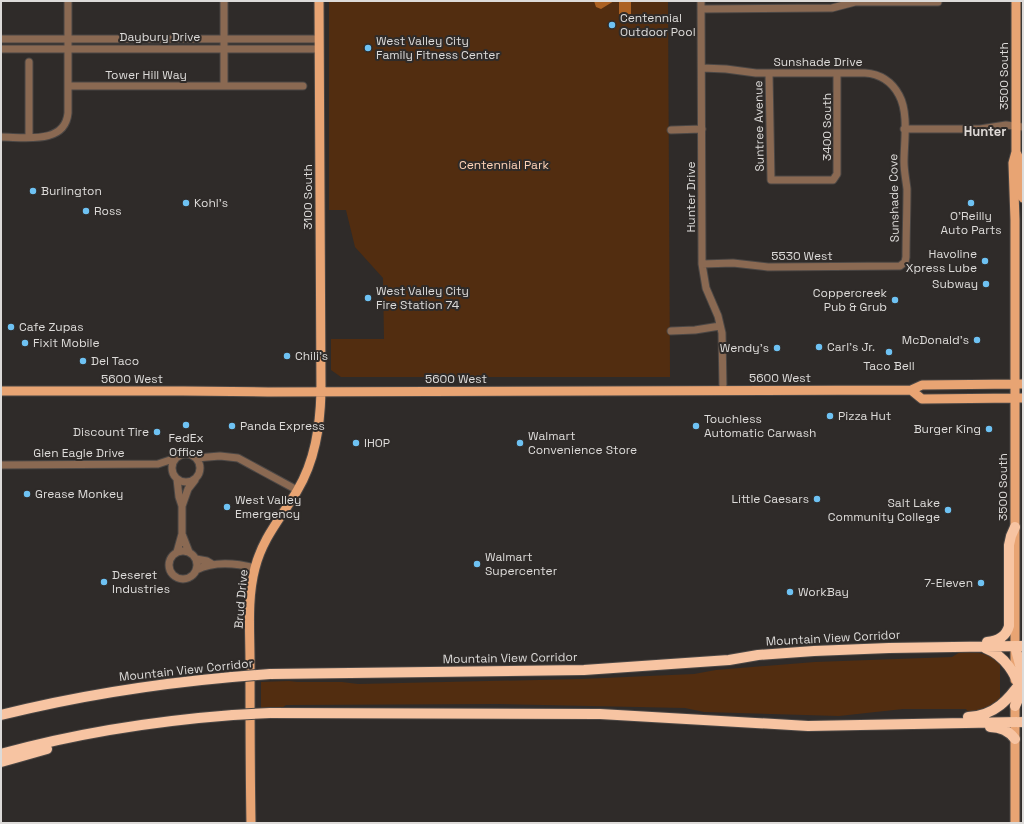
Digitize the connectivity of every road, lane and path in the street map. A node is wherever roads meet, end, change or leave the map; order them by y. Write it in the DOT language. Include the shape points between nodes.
graph roads {
  1 [pos="68,1"];
  2 [pos="224,1"];
  3 [pos="319,1"];
  4 [pos="702,1"];
  5 [pos="901,1"];
  6 [pos="1016,1"];
  7 [pos="938,2"];
  8 [pos="702,9"];
  9 [pos="1,39"];
  10 [pos="68,39"];
  11 [pos="224,39"];
  12 [pos="319,39"];
  13 [pos="68,48"];
  14 [pos="224,48"];
  15 [pos="1,49"];
  16 [pos="319,49"];
  17 [pos="29,62"];
  18 [pos="702,68"];
  19 [pos="837,72"];
  20 [pos="770,73"];
  21 [pos="68,86"];
  22 [pos="224,86"];
  23 [pos="303,86"];
  24 [pos="1020,127"];
  25 [pos="904,129"];
  26 [pos="671,130"];
  27 [pos="702,130"];
  28 [pos="1,137"];
  29 [pos="29,137"];
  30 [pos="1016,152"];
  31 [pos="771,180"];
  32 [pos="1023,198"];
  33 [pos="702,264"];
  34 [pos="902,265"];
  35 [pos="720,326"];
  36 [pos="671,331"];
  37 [pos="1019,385"];
  38 [pos="723,390"];
  39 [pos="911,390"];
  40 [pos="1,391"];
  41 [pos="321,392"];
  42 [pos="1019,398"];
  43 [pos="210,457"];
  44 [pos="176,458"];
  45 [pos="196,458"];
  46 [pos="1,464"];
  47 [pos="158,464"];
  48 [pos="200,466"];
  49 [pos="175,476"];
  50 [pos="196,478"];
  51 [pos="297,490"];
  52 [pos="182,506"];
  53 [pos="1015,527"];
  54 [pos="182,534"];
  55 [pos="177,552"];
  56 [pos="189,552"];
  57 [pos="196,559"];
  58 [pos="212,564"];
  59 [pos="255,568"];
  60 [pos="196,570"];
  61 [pos="981,646"];
  62 [pos="1019,646"];
  63 [pos="889,648"];
  64 [pos="1020,685"];
  65 [pos="1015,706"];
  66 [pos="30,708"];
  67 [pos="1,711"];
  68 [pos="1,715"];
  69 [pos="201,717"];
  70 [pos="1019,722"];
  71 [pos="871,724"];
  72 [pos="841,726"];
  73 [pos="1015,739"];
  74 [pos="1,754"];
  75 [pos="1,762"];
  76 [pos="250,823"];
  77 [pos="1015,823"];
  1 -- 10 [label="street"];
  2 -- 11 [label="street"];
  3 -- 12 [label="main road, 3100 South"];
  4 -- 8 [label="street, Hunter Drive"];
  5 -- 7 [label="street"];
  5 -- 8 [label="street" via="855,2 832,8"];
  6 -- 24 [label="main road, 3500 South"];
  8 -- 18 [label="street, Hunter Drive"];
  9 -- 10 [label="street, Daybury Drive"];
  10 -- 11 [label="street, Daybury Drive"];
  10 -- 13 [label="street"];
  11 -- 12 [label="street, Daybury Drive"];
  11 -- 14 [label="street"];
  12 -- 16 [label="main road, 3100 South"];
  13 -- 14 [label="street, Daybury Drive"];
  13 -- 15 [label="street, Daybury Drive"];
  13 -- 21 [label="street"];
  14 -- 16 [label="street, Daybury Drive"];
  14 -- 22 [label="street"];
  16 -- 41 [label="main road, 3100 South"];
  17 -- 29 [label="street"];
  18 -- 20 [label="street, Sunshade Drive"];
  18 -- 27 [label="street, Hunter Drive"];
  19 -- 20 [label="street, Sunshade Drive"];
  19 -- 25 [label="street, Sunshade Drive" via="870,73 891,83 902,102"];
  19 -- 31 [label="street, 3400 South" via="836,177 833,180"];
  20 -- 31 [label="street, Suntree Avenue"];
  21 -- 22 [label="street, Tower Hill Way"];
  21 -- 29 [label="street" via="68,117 63,128 53,135"];
  22 -- 23 [label="street, Tower Hill Way"];
  24 -- 25 [label="street" via="1006,125 976,129"];
  24 -- 30 [label="main road, 3500 South"];
  25 -- 34 [label="street, Sunshade Cove" via="906,260"];
  26 -- 27 [label="street"];
  27 -- 33 [label="street, Hunter Drive"];
  28 -- 29 [label="street"];
  30 -- 32 [label="main road, 3500 South" via="1020,161"];
  30 -- 37 [label="main road, 3500 South" via="1013,163"];
  33 -- 34 [label="street, 5530 West" via="732,263 768,267"];
  33 -- 35 [label="street, Hunter Drive" via="706,288"];
  35 -- 36 [label="street"];
  35 -- 38 [label="street, Hunter Drive" via="723,344"];
  37 -- 39 [label="main road, 5600 West" via="922,385"];
  37 -- 42 [label="main road, 3500 South"];
  38 -- 39 [label="main road, 5600 West"];
  38 -- 41 [label="main road, 5600 West"];
  39 -- 42 [label="main road, 5600 West" via="922,399"];
  40 -- 41 [label="main road, 5600 West"];
  41 -- 51 [label="main road, Brud Drive" via="316,444"];
  42 -- 53 [label="main road, 3500 South"];
  43 -- 45 [label="street"];
  43 -- 48 [label="street"];
  43 -- 51 [label="street" via="240,458"];
  44 -- 45 [label="street" via="186,454"];
  44 -- 47 [label="street, Glen Eagle Drive"];
  44 -- 49 [label="street" via="172,466"];
  45 -- 48 [label="street"];
  46 -- 47 [label="street, Glen Eagle Drive"];
  47 -- 49 [label="street"];
  48 -- 50 [label="street"];
  49 -- 50 [label="street" via="186,482"];
  49 -- 52 [label="street"];
  50 -- 52 [label="street" via="188,489"];
  51 -- 59 [label="main road, Brud Drive" via="268,535"];
  52 -- 54 [label="street"];
  53 -- 62 [label="main road, 3500 South"];
  53 -- 63 [label="highway" via="1009,545 1009,626 1003,637 993,642 913,643"];
  54 -- 55 [label="street"];
  54 -- 56 [label="street"];
  55 -- 56 [label="street"];
  55 -- 60 [label="street" via="170,564 174,575 188,578"];
  56 -- 57 [label="street"];
  57 -- 58 [label="street"];
  57 -- 60 [label="street"];
  58 -- 59 [label="street" via="235,564"];
  58 -- 60 [label="street"];
  59 -- 76 [label="main road, Brud Drive" via="251,602"];
  61 -- 62 [label="highway, Mountain View Corridor"];
  61 -- 63 [label="highway, Mountain View Corridor"];
  61 -- 64 [label="highway" via="1001,657"];
  62 -- 64 [label="highway"];
  63 -- 66 [label="highway, Mountain View Corridor, bridge" via="786,653 606,669 270,674 129,689"];
  64 -- 65 [label="highway"];
  64 -- 71 [label="highway" via="999,707 980,715 884,719"];
  65 -- 70 [label="main road"];
  66 -- 67 [label="highway"];
  66 -- 68 [label="highway, Mountain View Corridor"];
  69 -- 72 [label="highway, bridge" via="270,713 600,714"];
  69 -- 74 [label="highway" via="86,734"];
  69 -- 75 [label="highway" via="81,741"];
  70 -- 71 [label="highway"];
  70 -- 73 [label="main road"];
  71 -- 72 [label="highway"];
  72 -- 73 [label="highway" via="875,729 993,727 1006,730"];
  73 -- 77 [label="main road"];
}
